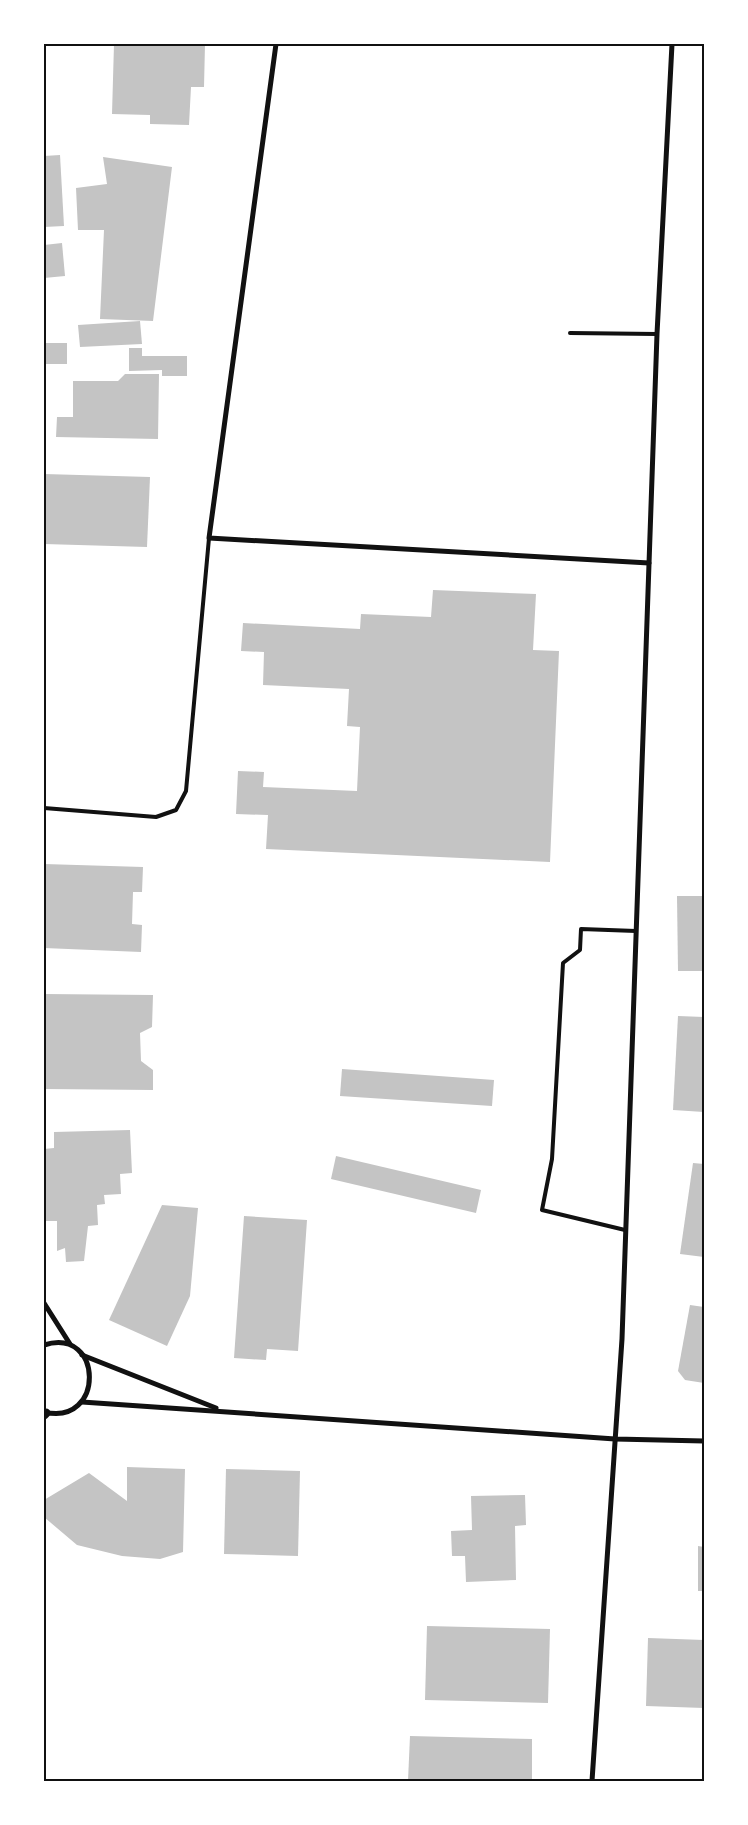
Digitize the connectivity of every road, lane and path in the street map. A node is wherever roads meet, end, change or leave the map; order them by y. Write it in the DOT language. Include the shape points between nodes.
graph roads {
  1 [pos="276,44"];
  2 [pos="672,44"];
  3 [pos="570,333"];
  4 [pos="657,334"];
  5 [pos="209,538"];
  6 [pos="649,563"];
  7 [pos="44,808"];
  8 [pos="636,931"];
  9 [pos="626,1230"];
  10 [pos="44,1303"];
  11 [pos="70,1344"];
  12 [pos="44,1345"];
  13 [pos="82,1356"];
  14 [pos="82,1402"];
  15 [pos="222,1410"];
  16 [pos="44,1413"];
  17 [pos="615,1439"];
  18 [pos="704,1441"];
  19 [pos="592,1781"];
  1 -- 5 [label="street"];
  2 -- 4 [label="street"];
  3 -- 4 [label="lane"];
  4 -- 6 [label="street"];
  5 -- 6 [label="street"];
  5 -- 7 [label="lane" via="186,791 176,810 156,817"];
  6 -- 8 [label="street"];
  8 -- 9 [label="street"];
  8 -- 9 [label="lane" via="581,930 580,950 562,964 552,1159 542,1210"];
  9 -- 17 [label="street"];
  10 -- 11 [label="street"];
  11 -- 12 [label="street"];
  11 -- 13 [label="street"];
  13 -- 14 [label="street" via="91,1374"];
  13 -- 15 [label="street"];
  14 -- 15 [label="street"];
  14 -- 16 [label="street" via="65,1412"];
  15 -- 17 [label="street"];
  17 -- 18 [label="street"];
  17 -- 19 [label="street"];
}
